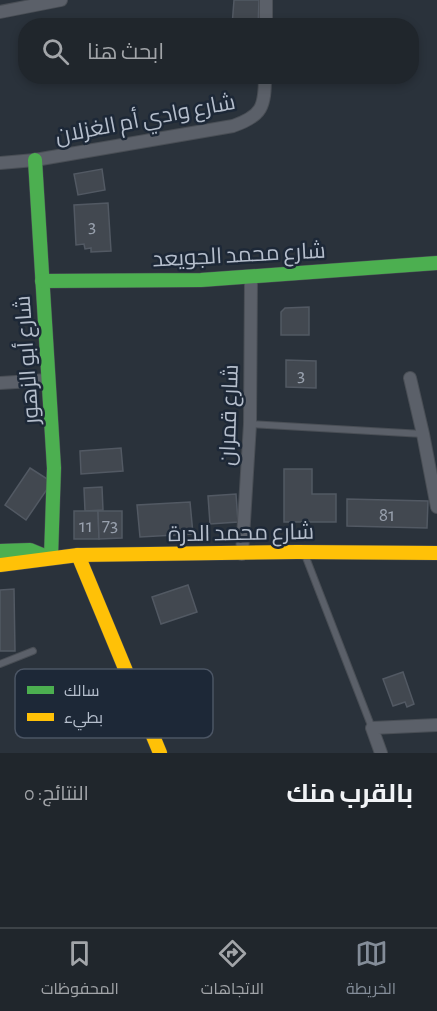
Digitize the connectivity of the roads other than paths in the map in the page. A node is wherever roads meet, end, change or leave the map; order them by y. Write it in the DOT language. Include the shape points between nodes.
graph roads {
  1 [pos="61,0"];
  2 [pos="266,0"];
  3 [pos="0,12"];
  4 [pos="266,18"];
  5 [pos="265,84"];
  6 [pos="34,160"];
  7 [pos="0,163"];
  8 [pos="437,263"];
  9 [pos="251,278"];
  10 [pos="42,280"];
  11 [pos="410,378"];
  12 [pos="47,380"];
  13 [pos="0,383"];
  14 [pos="250,424"];
  15 [pos="423,434"];
  16 [pos="437,507"];
  17 [pos="0,552"];
  18 [pos="304,552"];
  19 [pos="437,553"];
  20 [pos="242,554"];
  21 [pos="78,555"];
  22 [pos="49,557"];
  23 [pos="0,566"];
  24 [pos="33,651"];
  25 [pos="0,664"];
  26 [pos="125,669"];
  27 [pos="437,725"];
  28 [pos="372,728"];
  29 [pos="154,738"];
  30 [pos="160,753"];
  31 [pos="381,753"];
  1 -- 3 [label="street"];
  2 -- 4 [label="street"];
  5 -- 6 [label="street, شارع وادي أم الغزلان" via="261,110 250,120 233,126"];
  6 -- 7 [label="street, شارع وادي أم الغزلان"];
  6 -- 10 [label="street, شارع أبو الزهور"];
  8 -- 9 [label="street, شارع محمد الجويعد"];
  9 -- 10 [label="street, شارع محمد الجويعد"];
  9 -- 14 [label="street, شارع قمران"];
  10 -- 12 [label="street, شارع أبو الزهور"];
  11 -- 15 [label="street"];
  12 -- 13 [label="street"];
  12 -- 22 [label="street, شارع أبو الزهور" via="54,468"];
  14 -- 15 [label="lane"];
  14 -- 20 [label="street, شارع قمران"];
  15 -- 16 [label="street"];
  17 -- 22 [label="street, شارع محمد الدرة" via="30,550"];
  18 -- 19 [label="street, شارع محمد الدرة"];
  18 -- 20 [label="street, شارع محمد الدرة"];
  18 -- 28 [label="lane"];
  20 -- 21 [label="street, شارع محمد الدرة"];
  21 -- 22 [label="street, شارع محمد الدرة"];
  21 -- 26 [label="street"];
  22 -- 23 [label="street, شارع محمد الدرة"];
  24 -- 25 [label="lane"];
  27 -- 28 [label="street"];
  28 -- 31 [label="street"];
  29 -- 30 [label="street"];
}
